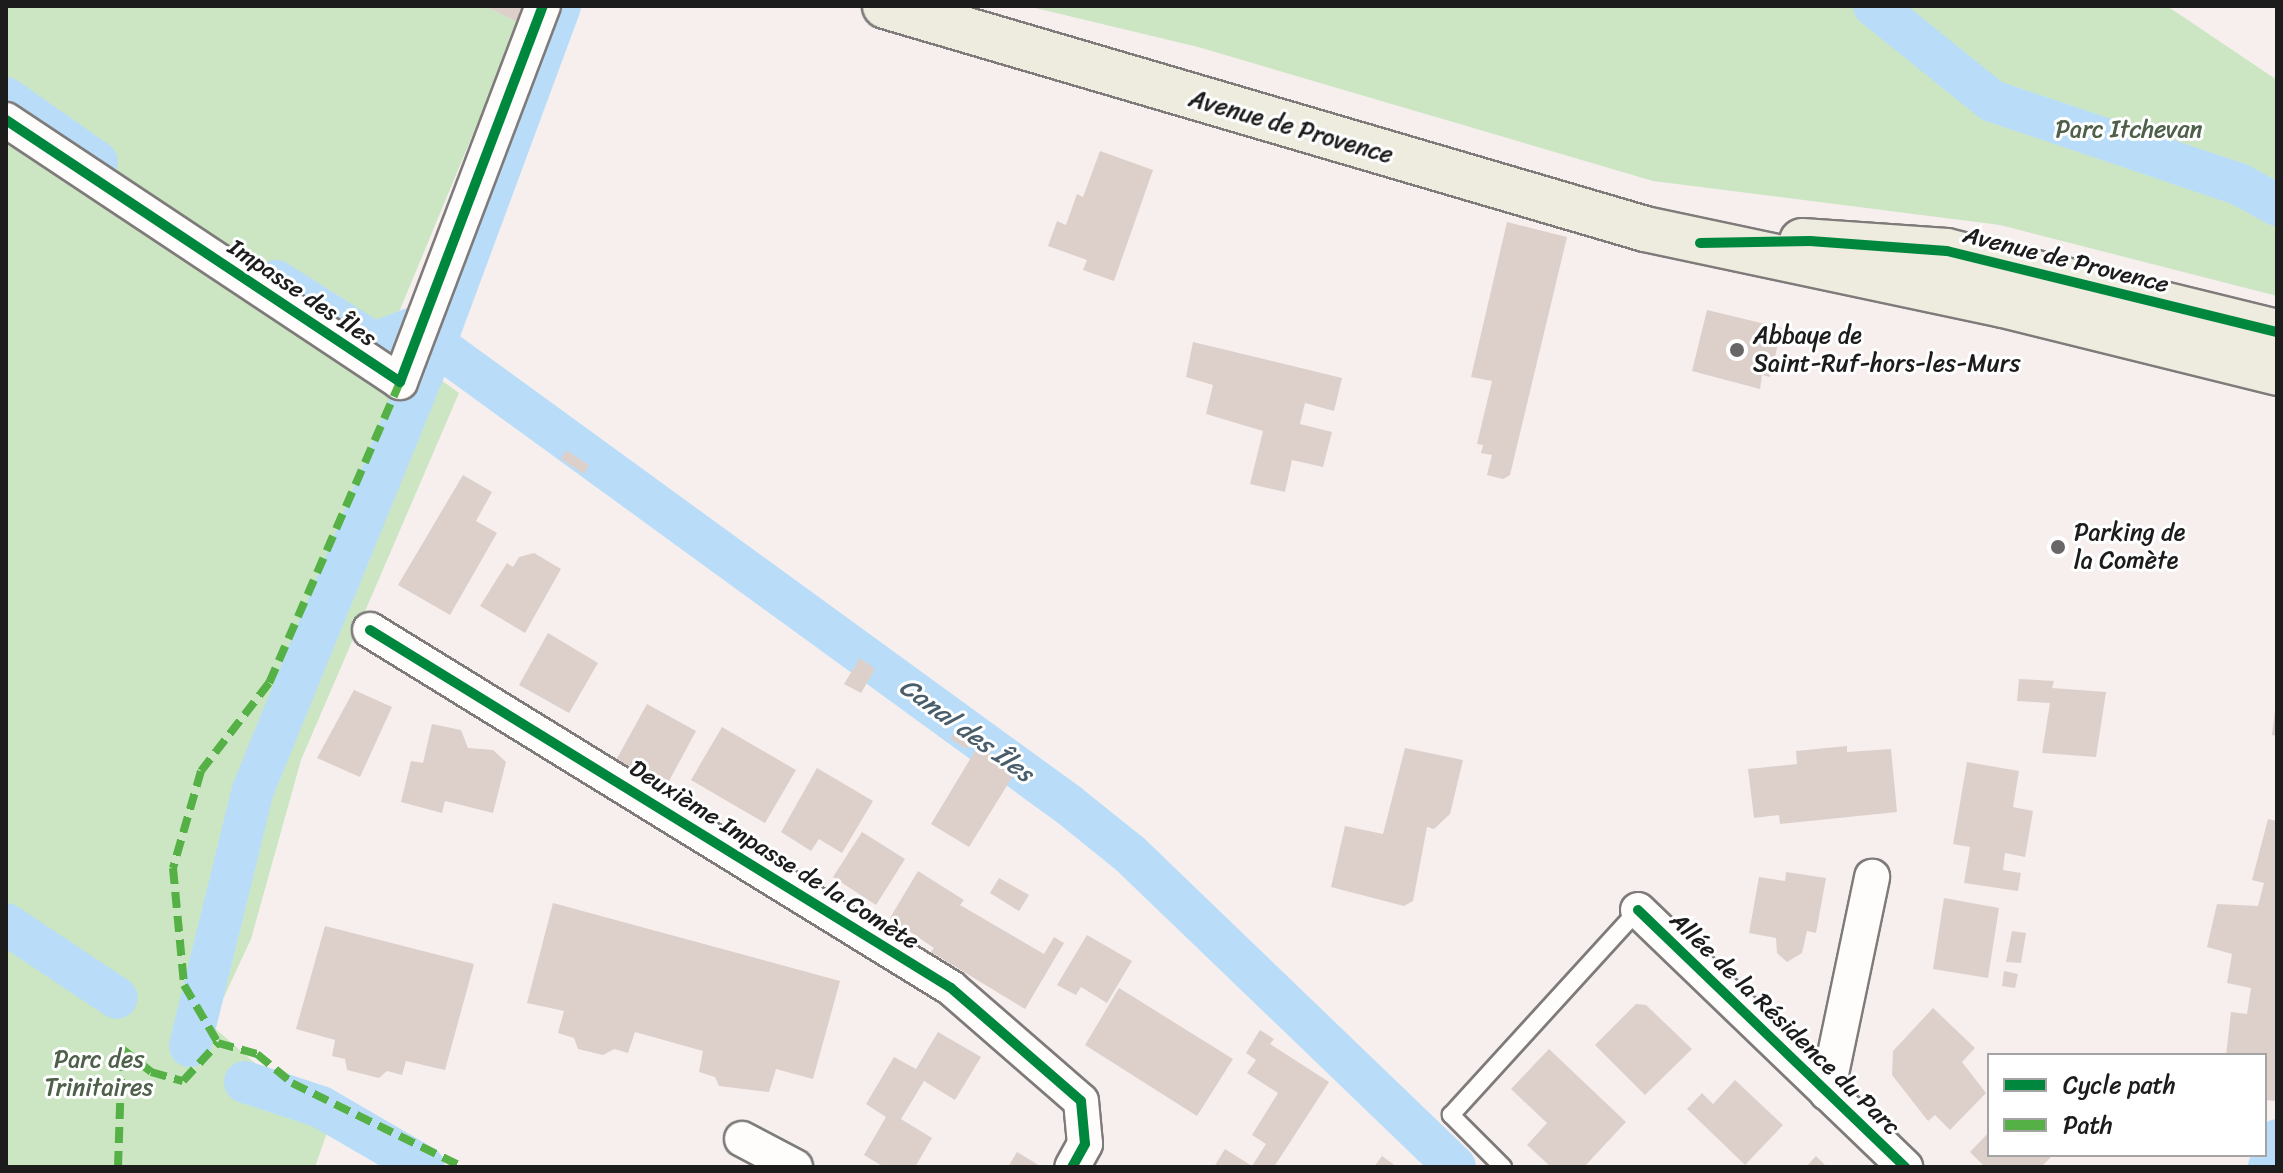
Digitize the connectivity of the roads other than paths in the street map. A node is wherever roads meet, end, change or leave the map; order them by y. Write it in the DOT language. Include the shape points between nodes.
graph roads {
  1 [pos="543,6"];
  2 [pos="885,6"];
  3 [pos="6,120"];
  4 [pos="1700,243"];
  5 [pos="2277,332"];
  6 [pos="2277,373"];
  7 [pos="370,630"];
  8 [pos="1872,877"];
  9 [pos="1638,910"];
  10 [pos="1827,1093"];
  11 [pos="742,1139"];
  12 [pos="795,1167"];
  13 [pos="1072,1167"];
  14 [pos="1503,1167"];
  15 [pos="1905,1167"];
  1 -- 3 [label="street, Impasse des Îles" via="400,382"];
  2 -- 4 [label="main road, Avenue de Provence"];
  4 -- 5 [label="main road, Avenue de Provence" via="1810,241 1947,251"];
  4 -- 6 [label="main road, Avenue de Provence" via="2003,305"];
  7 -- 13 [label="street, Deuxième Impasse de la Comète" via="951,988 1081,1101 1085,1144"];
  8 -- 10 [label="street, Allée de la Résidence du Parc"];
  9 -- 10 [label="street, Allée de la Résidence du Parc"];
  9 -- 14 [label="lane" via="1451,1115"];
  10 -- 15 [label="street, Allée de la Résidence du Parc"];
  11 -- 12 [label="street"];
}
